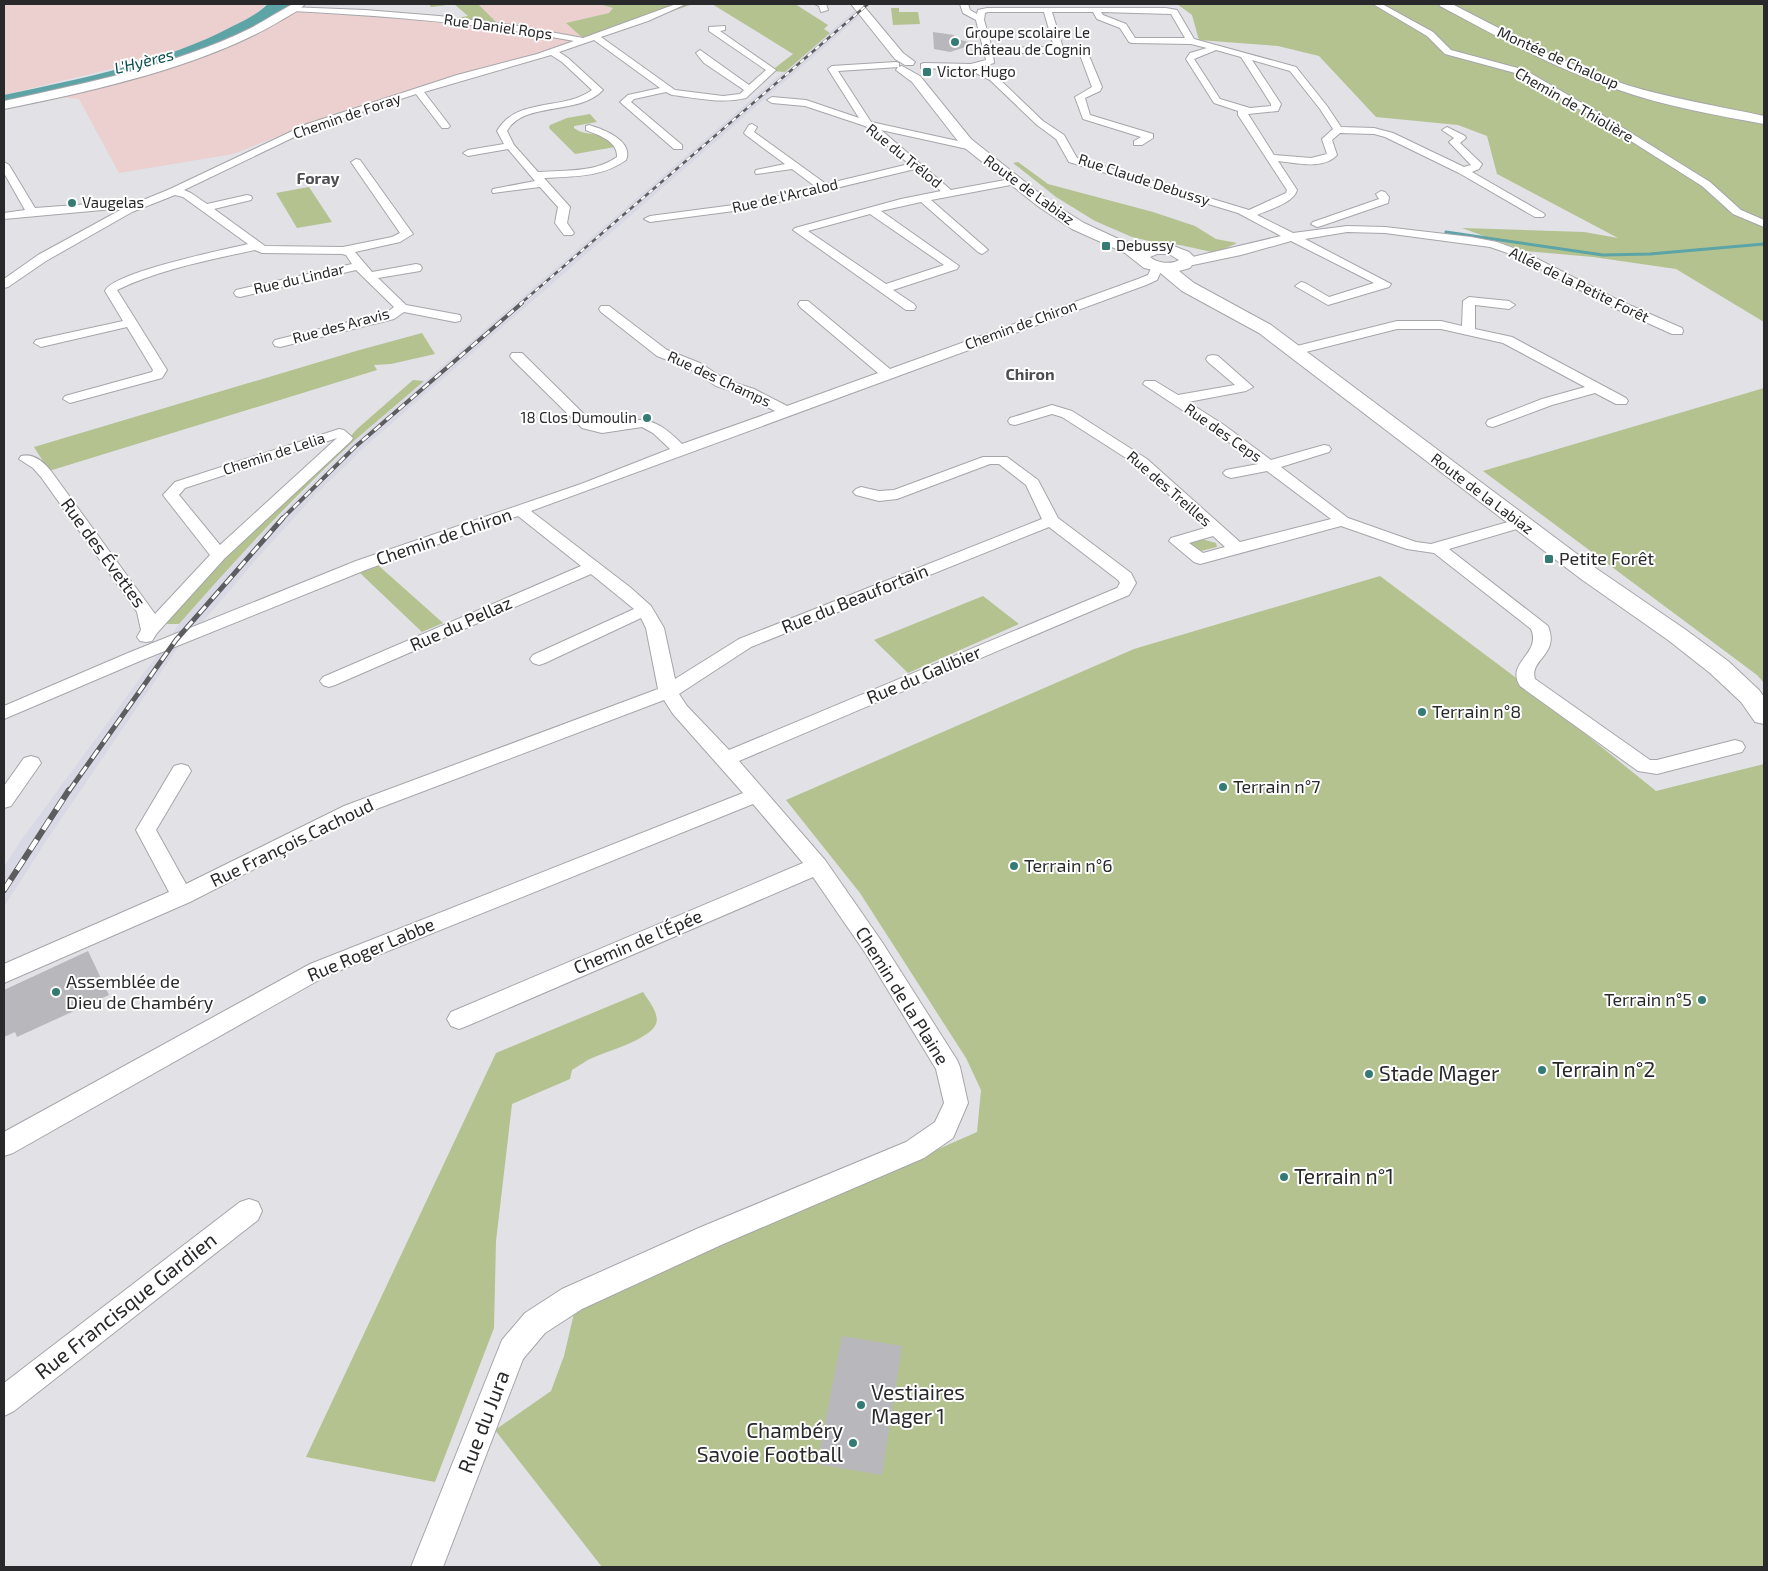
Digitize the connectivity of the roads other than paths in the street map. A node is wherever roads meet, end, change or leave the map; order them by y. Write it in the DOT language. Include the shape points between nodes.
graph roads {
  1 [pos="377,4"];
  2 [pos="682,4"];
  3 [pos="856,4"];
  4 [pos="964,4"];
  5 [pos="1377,4"];
  6 [pos="1444,4"];
  7 [pos="296,6"];
  8 [pos="1047,10"];
  9 [pos="1096,10"];
  10 [pos="402,14"];
  11 [pos="981,18"];
  12 [pos="722,28"];
  13 [pos="595,37"];
  14 [pos="585,41"];
  15 [pos="1191,41"];
  16 [pos="986,48"];
  17 [pos="1058,48"];
  18 [pos="1215,48"];
  19 [pos="552,52"];
  20 [pos="700,53"];
  21 [pos="1244,55"];
  22 [pos="991,61"];
  23 [pos="908,66"];
  24 [pos="971,67"];
  25 [pos="993,78"];
  26 [pos="667,89"];
  27 [pos="750,90"];
  28 [pos="418,91"];
  29 [pos="772,100"];
  30 [pos="4,105"];
  31 [pos="1243,110"];
  32 [pos="1093,119"];
  33 [pos="1764,120"];
  34 [pos="868,124"];
  35 [pos="1079,125"];
  36 [pos="445,126"];
  37 [pos="752,127"];
  38 [pos="589,128"];
  39 [pos="1338,130"];
  40 [pos="1447,130"];
  41 [pos="1066,131"];
  42 [pos="1054,133"];
  43 [pos="1138,143"];
  44 [pos="510,146"];
  45 [pos="678,147"];
  46 [pos="972,147"];
  47 [pos="468,153"];
  48 [pos="1272,158"];
  49 [pos="356,162"];
  50 [pos="4,165"];
  51 [pos="794,165"];
  52 [pos="918,165"];
  53 [pos="1462,171"];
  54 [pos="760,172"];
  55 [pos="540,179"];
  56 [pos="1016,182"];
  57 [pos="825,188"];
  58 [pos="174,191"];
  59 [pos="497,191"];
  60 [pos="949,193"];
  61 [pos="1381,194"];
  62 [pos="247,198"];
  63 [pos="923,198"];
  64 [pos="144,202"];
  65 [pos="206,208"];
  66 [pos="872,210"];
  67 [pos="32,212"];
  68 [pos="1250,214"];
  69 [pos="1539,215"];
  70 [pos="4,216"];
  71 [pos="650,219"];
  72 [pos="1764,224"];
  73 [pos="568,233"];
  74 [pos="1292,237"];
  75 [pos="256,246"];
  76 [pos="982,250"];
  77 [pos="343,251"];
  78 [pos="1146,253"];
  79 [pos="359,266"];
  80 [pos="416,268"];
  81 [pos="1174,270"];
  82 [pos="370,276"];
  83 [pos="4,284"];
  84 [pos="1301,286"];
  85 [pos="884,289"];
  86 [pos="240,293"];
  87 [pos="804,304"];
  88 [pos="1509,305"];
  89 [pos="910,307"];
  90 [pos="402,308"];
  91 [pos="605,309"];
  92 [pos="455,318"];
  93 [pos="130,323"];
  94 [pos="1468,331"];
  95 [pos="1677,331"];
  96 [pos="41,343"];
  97 [pos="280,343"];
  98 [pos="1294,351"];
  99 [pos="517,356"];
  100 [pos="1213,359"];
  101 [pos="889,374"];
  102 [pos="1150,384"];
  103 [pos="1597,388"];
  104 [pos="70,399"];
  105 [pos="1176,400"];
  106 [pos="1621,401"];
  107 [pos="787,412"];
  108 [pos="1015,421"];
  109 [pos="1493,423"];
  110 [pos="680,450"];
  111 [pos="1324,450"];
  112 [pos="26,458"];
  113 [pos="1270,465"];
  114 [pos="1231,473"];
  115 [pos="861,492"];
  116 [pos="521,511"];
  117 [pos="1051,521"];
  118 [pos="1342,521"];
  119 [pos="1521,523"];
  120 [pos="1216,530"];
  121 [pos="1238,548"];
  122 [pos="1437,548"];
  123 [pos="219,555"];
  124 [pos="592,567"];
  125 [pos="645,610"];
  126 [pos="150,630"];
  127 [pos="134,657"];
  128 [pos="539,659"];
  129 [pos="329,681"];
  130 [pos="668,692"];
  131 [pos="4,713"];
  132 [pos="1764,716"];
  133 [pos="1735,747"];
  134 [pos="726,759"];
  135 [pos="31,764"];
  136 [pos="181,771"];
  137 [pos="757,795"];
  138 [pos="4,801"];
  139 [pos="817,866"];
  140 [pos="182,896"];
  141 [pos="4,974"];
  142 [pos="459,1019"];
  143 [pos="4,1145"];
  144 [pos="248,1211"];
  145 [pos="572,1300"];
  146 [pos="4,1402"];
  147 [pos="427,1567"];
  1 -- 10 [label="street"];
  2 -- 13 [label="street, Chemin de Foray"];
  3 -- 23 [label="main road, Route de Labiaz"];
  4 -- 11 [label="street" via="966,12"];
  5 -- 72 [label="street, Chemin de Thiolière" via="1430,34 1448,52 1522,72 1706,184 1737,212"];
  6 -- 33 [label="main road, Montée de Chaloup" via="1518,43 1602,81"];
  7 -- 10 [label="street, Rue Daniel Rops"];
  7 -- 30 [label="main road" via="247,34 199,53 131,75"];
  8 -- 9 [label="street"];
  8 -- 11 [label="street" via="987,10 981,12"];
  8 -- 17 [label="street"];
  9 -- 15 [label="street" via="1102,18 1123,26 1132,40"];
  9 -- 15 [label="street" via="1170,11"];
  10 -- 14 [label="street, Rue Daniel Rops" via="528,28"];
  11 -- 16 [label="street"];
  12 -- 27 [label="street" via="712,30 772,70"];
  13 -- 14 [label="street, Chemin de Foray"];
  13 -- 26 [label="street"];
  14 -- 19 [label="street, Chemin de Foray"];
  15 -- 18 [label="street"];
  16 -- 17 [label="street"];
  16 -- 22 [label="street"];
  17 -- 32 [label="street" via="1086,55 1098,87 1080,99 1086,116"];
  18 -- 21 [label="street"];
  18 -- 31 [label="street" via="1190,59 1214,98"];
  19 -- 28 [label="street, Chemin de Foray"];
  19 -- 44 [label="street" via="598,90 581,100 511,119 502,131"];
  20 -- 27 [label="street" via="706,61"];
  21 -- 31 [label="street" via="1276,107"];
  21 -- 39 [label="street" via="1280,64 1296,72"];
  22 -- 24 [label="street, Rue Claude Debussy"];
  22 -- 25 [label="street"];
  23 -- 24 [label="street, Rue Claude Debussy"];
  23 -- 34 [label="street, Rue Claude Debussy" via="832,69"];
  23 -- 46 [label="main road, Route de Labiaz"];
  24 -- 25 [label="street, Rue Claude Debussy"];
  25 -- 42 [label="street, Rue Claude Debussy"];
  26 -- 27 [label="street" via="723,99 743,96"];
  26 -- 45 [label="street" via="632,97 625,102"];
  28 -- 36 [label="street"];
  28 -- 58 [label="street, Chemin de Foray" via="310,126"];
  29 -- 34 [label="street, Rue du Trélod" via="806,103"];
  31 -- 48 [label="street" via="1243,115"];
  32 -- 35 [label="street"];
  32 -- 43 [label="street" via="1150,136"];
  34 -- 46 [label="street"];
  34 -- 52 [label="street, Rue du Trélod"];
  37 -- 51 [label="street" via="749,133"];
  38 -- 55 [label="street" via="617,143 622,150 622,158 607,167"];
  39 -- 48 [label="street" via="1327,139 1332,152 1329,158"];
  39 -- 53 [label="street" via="1381,132"];
  40 -- 53 [label="street" via="1461,138 1454,142 1478,164"];
  41 -- 42 [label="street"];
  42 -- 68 [label="street, Rue Claude Debussy" via="1074,160"];
  44 -- 47 [label="street"];
  44 -- 55 [label="street"];
  46 -- 56 [label="main road, Route de Labiaz"];
  48 -- 68 [label="street" via="1291,194"];
  49 -- 77 [label="street" via="407,234 396,240"];
  50 -- 67 [label="street"];
  51 -- 54 [label="street"];
  51 -- 57 [label="street"];
  52 -- 57 [label="street, Rue de l'Arcalod"];
  52 -- 60 [label="street, Rue du Trélod"];
  53 -- 69 [label="street"];
  55 -- 59 [label="street"];
  55 -- 73 [label="street" via="564,207 561,223"];
  56 -- 60 [label="street"];
  56 -- 78 [label="main road, Route de Labiaz" via="1078,226"];
  57 -- 71 [label="street, Rue de l'Arcalod" via="749,206"];
  58 -- 64 [label="street, Chemin de Foray"];
  58 -- 65 [label="street" via="187,195"];
  60 -- 63 [label="street"];
  61 -- 74 [label="street" via="1384,201 1299,230"];
  62 -- 65 [label="street"];
  63 -- 66 [label="street"];
  63 -- 76 [label="street"];
  64 -- 67 [label="street"];
  64 -- 83 [label="street, Chemin de Foray" via="42,258"];
  65 -- 75 [label="street"];
  66 -- 85 [label="street" via="953,266"];
  66 -- 85 [label="street" via="799,230"];
  67 -- 70 [label="street"];
  68 -- 74 [label="street, Rue Claude Debussy"];
  74 -- 81 [label="street, Allée de la Petite Forêt" via="1214,256"];
  74 -- 84 [label="street, Rue Claude Debussy" via="1385,284 1328,300"];
  74 -- 95 [label="street, Allée de la Petite Forêt" via="1369,229 1493,244 1520,254 1614,303"];
  75 -- 77 [label="street" via="269,250"];
  75 -- 93 [label="street" via="184,262 116,285 111,291"];
  77 -- 79 [label="street" via="350,254"];
  78 -- 81 [label="main road, Route de Labiaz" via="1144,263"];
  78 -- 81 [label="main road" via="1166,249"];
  79 -- 82 [label="street"];
  79 -- 86 [label="street, Rue du Lindar"];
  80 -- 82 [label="street"];
  81 -- 98 [label="main road, Route de la Labiaz"];
  81 -- 101 [label="street, Chemin de Chiron"];
  82 -- 90 [label="street"];
  85 -- 89 [label="street"];
  87 -- 101 [label="street"];
  88 -- 94 [label="street" via="1468,301"];
  90 -- 92 [label="street"];
  90 -- 97 [label="street, Rue des Aravis" via="390,316"];
  91 -- 107 [label="street, Rue des Champs" via="662,352"];
  93 -- 96 [label="street"];
  93 -- 104 [label="street" via="160,370 157,375"];
  94 -- 98 [label="street" via="1421,324 1397,325"];
  94 -- 103 [label="street" via="1507,340"];
  98 -- 119 [label="main road, Route de la Labiaz"];
  99 -- 110 [label="street" via="587,425 598,428 648,425"];
  100 -- 105 [label="street, Rue des Ceps" via="1246,387"];
  101 -- 107 [label="street, Chemin de Chiron"];
  102 -- 105 [label="street, Rue des Ceps"];
  103 -- 106 [label="street"];
  103 -- 109 [label="street" via="1547,402"];
  105 -- 113 [label="street, Rue des Ceps"];
  107 -- 110 [label="street, Chemin de Chiron"];
  108 -- 120 [label="street, Rue des Treilles" via="1052,409 1067,414 1142,462"];
  110 -- 116 [label="street, Chemin de Chiron"];
  111 -- 113 [label="street, Rue des Ceps"];
  112 -- 126 [label="street, Rue des Évettes" via="38,464 88,530 146,612"];
  113 -- 114 [label="street, Rue des Ceps"];
  113 -- 118 [label="street, Rue des Ceps"];
  115 -- 117 [label="street" via="879,496 897,494 988,460 1002,460 1021,466"];
  116 -- 124 [label="street, Chemin de la Plaine"];
  116 -- 127 [label="street, Chemin de Chiron" via="362,565"];
  117 -- 130 [label="street, Rue du Beaufortain" via="745,644"];
  117 -- 134 [label="street, Rue du Galibier" via="1124,577 1128,583 1122,591"];
  118 -- 121 [label="street, Rue des Treilles"];
  118 -- 122 [label="street" via="1412,546"];
  119 -- 122 [label="street"];
  119 -- 132 [label="main road, Route de la Labiaz" via="1719,667 1750,696"];
  120 -- 121 [label="street, Rue des Treilles"];
  120 -- 121 [label="street, Rue des Treilles" via="1177,541 1200,559"];
  122 -- 133 [label="street" via="1539,626 1545,641 1525,671 1527,682 1645,766 1657,767"];
  123 -- 123 [label="street, Chemin de Lelia" via="171,495 180,485 339,433 346,438"];
  123 -- 126 [label="street, Chemin de Lelia"];
  124 -- 125 [label="street, Chemin de la Plaine"];
  124 -- 129 [label="street, Rue du Pellaz"];
  125 -- 128 [label="street"];
  125 -- 130 [label="street, Chemin de la Plaine" via="655,628"];
  126 -- 127 [label="street, Rue des Évettes"];
  127 -- 131 [label="street, Chemin de Chiron"];
  130 -- 134 [label="street, Chemin de la Plaine" via="680,710"];
  130 -- 140 [label="street, Rue François Cachoud" via="351,811"];
  134 -- 137 [label="street, Chemin de la Plaine"];
  135 -- 138 [label="street"];
  136 -- 140 [label="street" via="146,830"];
  137 -- 139 [label="street, Chemin de la Plaine"];
  137 -- 143 [label="street, Rue Roger Labbe" via="318,970"];
  139 -- 142 [label="street, Chemin de l'Épée"];
  139 -- 145 [label="street, Chemin de la Plaine" via="874,948 948,1067 956,1103 944,1130 915,1150 711,1236"];
  140 -- 141 [label="street, Rue François Cachoud"];
  144 -- 146 [label="street, Rue Francisque Gardien"];
  145 -- 147 [label="street, Rue du Jura" via="535,1323 512,1350"];
}
